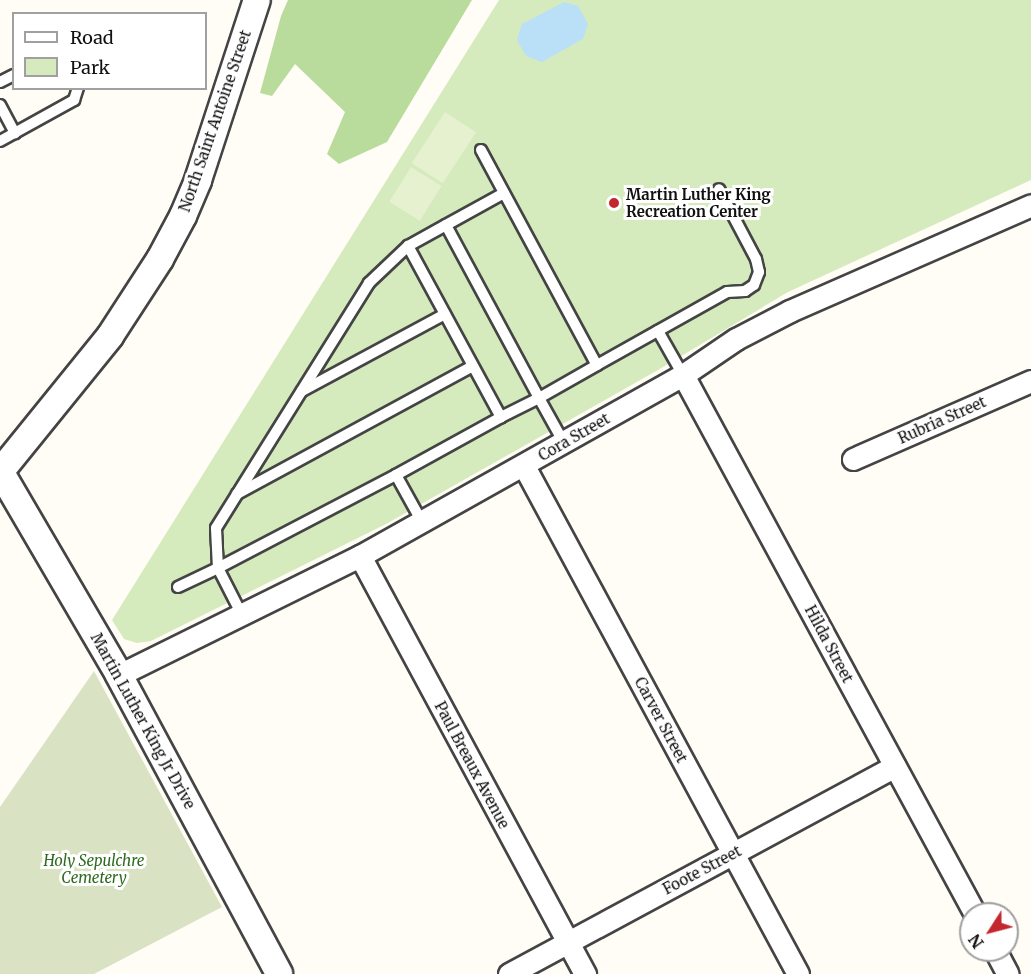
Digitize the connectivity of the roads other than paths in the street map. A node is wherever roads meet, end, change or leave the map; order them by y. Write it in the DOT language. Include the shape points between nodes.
graph roads {
  1 [pos="257,0"];
  2 [pos="78,90"];
  3 [pos="0,105"];
  4 [pos="15,133"];
  5 [pos="0,141"];
  6 [pos="481,150"];
  7 [pos="719,189"];
  8 [pos="504,193"];
  9 [pos="1031,204"];
  10 [pos="446,225"];
  11 [pos="408,246"];
  12 [pos="445,314"];
  13 [pos="658,331"];
  14 [pos="597,365"];
  15 [pos="473,366"];
  16 [pos="683,375"];
  17 [pos="1031,381"];
  18 [pos="301,391"];
  19 [pos="539,398"];
  20 [pos="501,417"];
  21 [pos="564,443"];
  22 [pos="853,459"];
  23 [pos="524,466"];
  24 [pos="0,471"];
  25 [pos="396,475"];
  26 [pos="237,494"];
  27 [pos="422,522"];
  28 [pos="360,556"];
  29 [pos="218,567"];
  30 [pos="178,587"];
  31 [pos="242,615"];
  32 [pos="119,675"];
  33 [pos="895,766"];
  34 [pos="733,853"];
  35 [pos="969,902"];
  36 [pos="568,943"];
  37 [pos="279,974"];
  38 [pos="509,974"];
  39 [pos="585,974"];
  40 [pos="798,974"];
  1 -- 24 [label="street, North Saint Antoine Street" via="198,180 178,225 110,336"];
  2 -- 4 [label="lane" via="75,100"];
  3 -- 4 [label="lane"];
  4 -- 5 [label="lane"];
  6 -- 8 [label="lane"];
  7 -- 13 [label="lane" via="756,259 759,272 754,285 745,291 727,292"];
  8 -- 10 [label="lane"];
  8 -- 14 [label="lane"];
  9 -- 16 [label="street, Cora Street" via="790,311 736,339"];
  10 -- 11 [label="lane"];
  10 -- 19 [label="lane"];
  11 -- 12 [label="lane"];
  11 -- 18 [label="lane" via="369,283"];
  12 -- 15 [label="lane"];
  12 -- 18 [label="lane"];
  13 -- 14 [label="lane"];
  13 -- 16 [label="lane"];
  14 -- 19 [label="lane"];
  15 -- 20 [label="lane"];
  15 -- 26 [label="lane"];
  16 -- 21 [label="street, Cora Street"];
  16 -- 33 [label="street, Hilda Street"];
  17 -- 22 [label="street, Rubria Street"];
  18 -- 26 [label="lane"];
  19 -- 20 [label="lane"];
  19 -- 21 [label="lane"];
  20 -- 25 [label="lane"];
  21 -- 23 [label="street, Cora Street"];
  23 -- 27 [label="street, Cora Street"];
  23 -- 34 [label="street, Carver Street"];
  24 -- 32 [label="street, Martin Luther King Jr Drive"];
  25 -- 27 [label="lane"];
  25 -- 29 [label="lane"];
  26 -- 29 [label="lane" via="216,528"];
  27 -- 28 [label="street, Cora Street"];
  28 -- 31 [label="street, Cora Street"];
  28 -- 36 [label="street, Paul Breaux Avenue"];
  29 -- 30 [label="lane"];
  29 -- 31 [label="lane"];
  31 -- 32 [label="street, Cora Street"];
  32 -- 37 [label="street, Martin Luther King Jr Drive"];
  33 -- 34 [label="street, Foote Street"];
  33 -- 35 [label="street, Hilda Street"];
  34 -- 36 [label="street, Foote Street"];
  34 -- 40 [label="street, Carver Street"];
  36 -- 38 [label="street, Foote Street"];
  36 -- 39 [label="street, Paul Breaux Avenue"];
}
